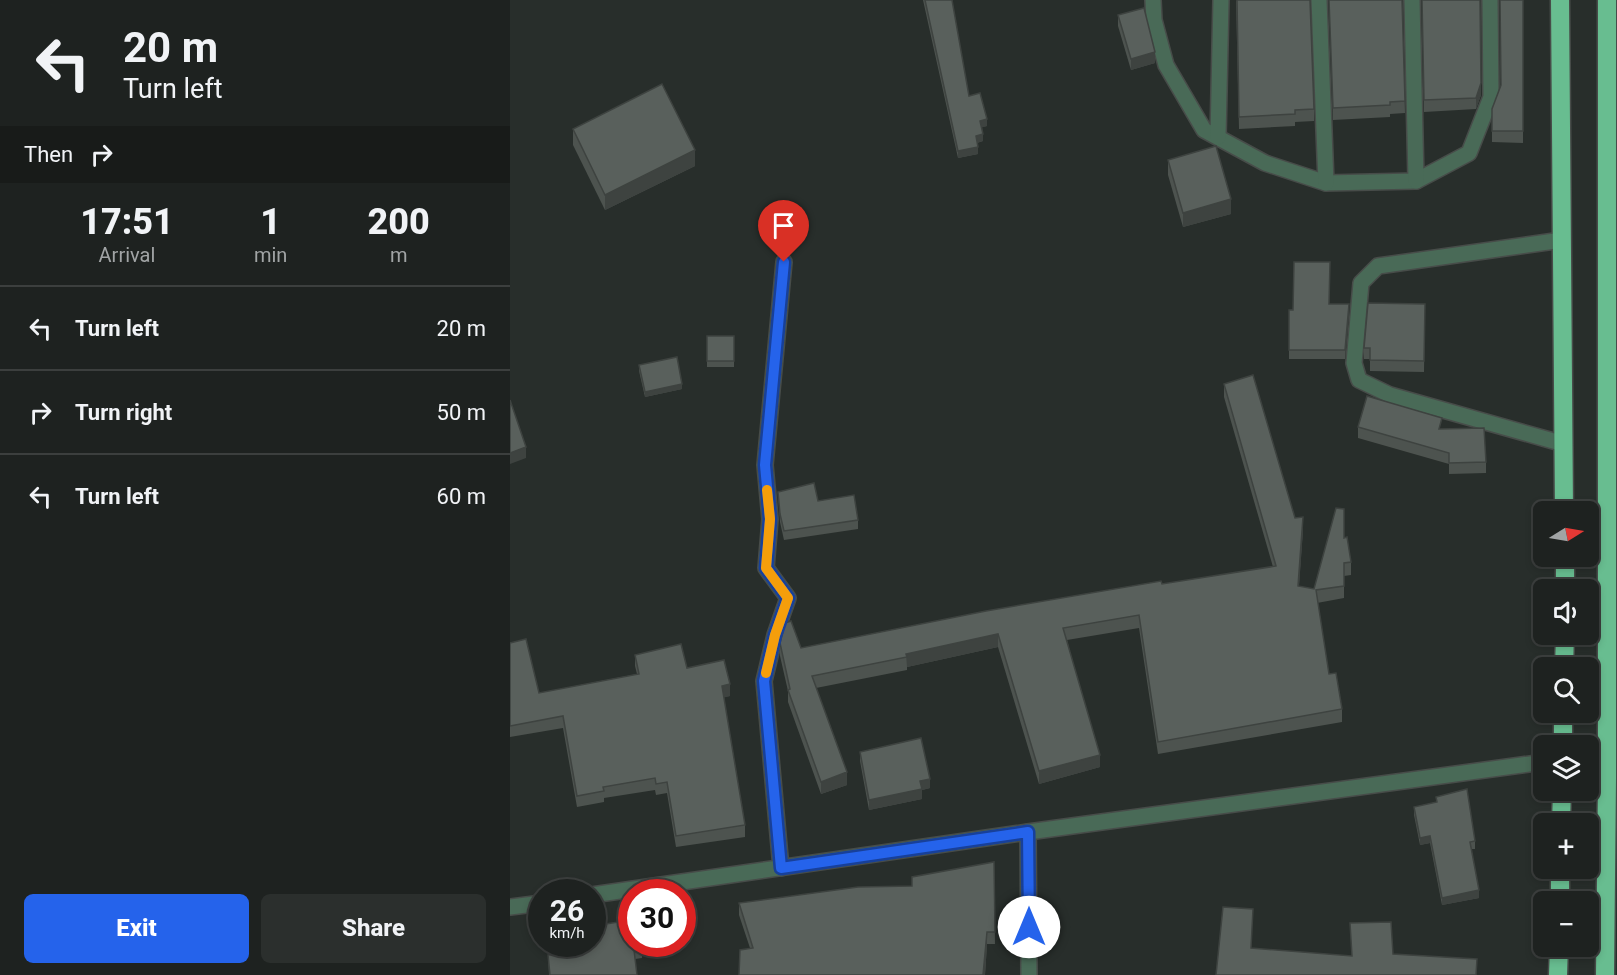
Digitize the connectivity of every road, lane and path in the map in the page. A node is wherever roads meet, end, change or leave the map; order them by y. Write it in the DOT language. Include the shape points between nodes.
graph roads {
  1 [pos="1153,0"];
  2 [pos="1221,0"];
  3 [pos="1319,0"];
  4 [pos="1412,0"];
  5 [pos="1490,0"];
  6 [pos="1560,0"];
  7 [pos="1607,0"];
  8 [pos="1218,137"];
  9 [pos="1416,181"];
  10 [pos="1326,183"];
  11 [pos="1562,240"];
  12 [pos="784,262"];
  13 [pos="1564,444"];
  14 [pos="1564,501"];
  15 [pos="1612,564"];
  16 [pos="1533,763"];
  17 [pos="1028,832"];
  18 [pos="781,868"];
  19 [pos="606,893"];
  20 [pos="528,905"];
  21 [pos="510,907"];
  22 [pos="1559,957"];
  23 [pos="1029,975"];
  24 [pos="1558,975"];
  25 [pos="1605,975"];
  1 -- 8 [label="street" via="1166,65 1204,130"];
  2 -- 8 [label="street"];
  3 -- 10 [label="street"];
  4 -- 9 [label="street"];
  5 -- 9 [label="street" via="1491,97 1468,153"];
  6 -- 11 [label="highway"];
  7 -- 15 [label="highway"];
  8 -- 10 [label="street" via="1265,163"];
  9 -- 10 [label="street"];
  11 -- 13 [label="highway"];
  11 -- 13 [label="street" via="1378,266 1361,283 1354,363 1359,380 1390,395"];
  12 -- 18 [label="street" via="765,465 770,519 766,568 788,598 764,681"];
  13 -- 14 [label="highway"];
  15 -- 25 [label="highway"];
  16 -- 17 [label="street"];
  17 -- 18 [label="street"];
  17 -- 23 [label="street"];
  18 -- 19 [label="street"];
  20 -- 21 [label="street"];
  22 -- 24 [label="highway"];
}
